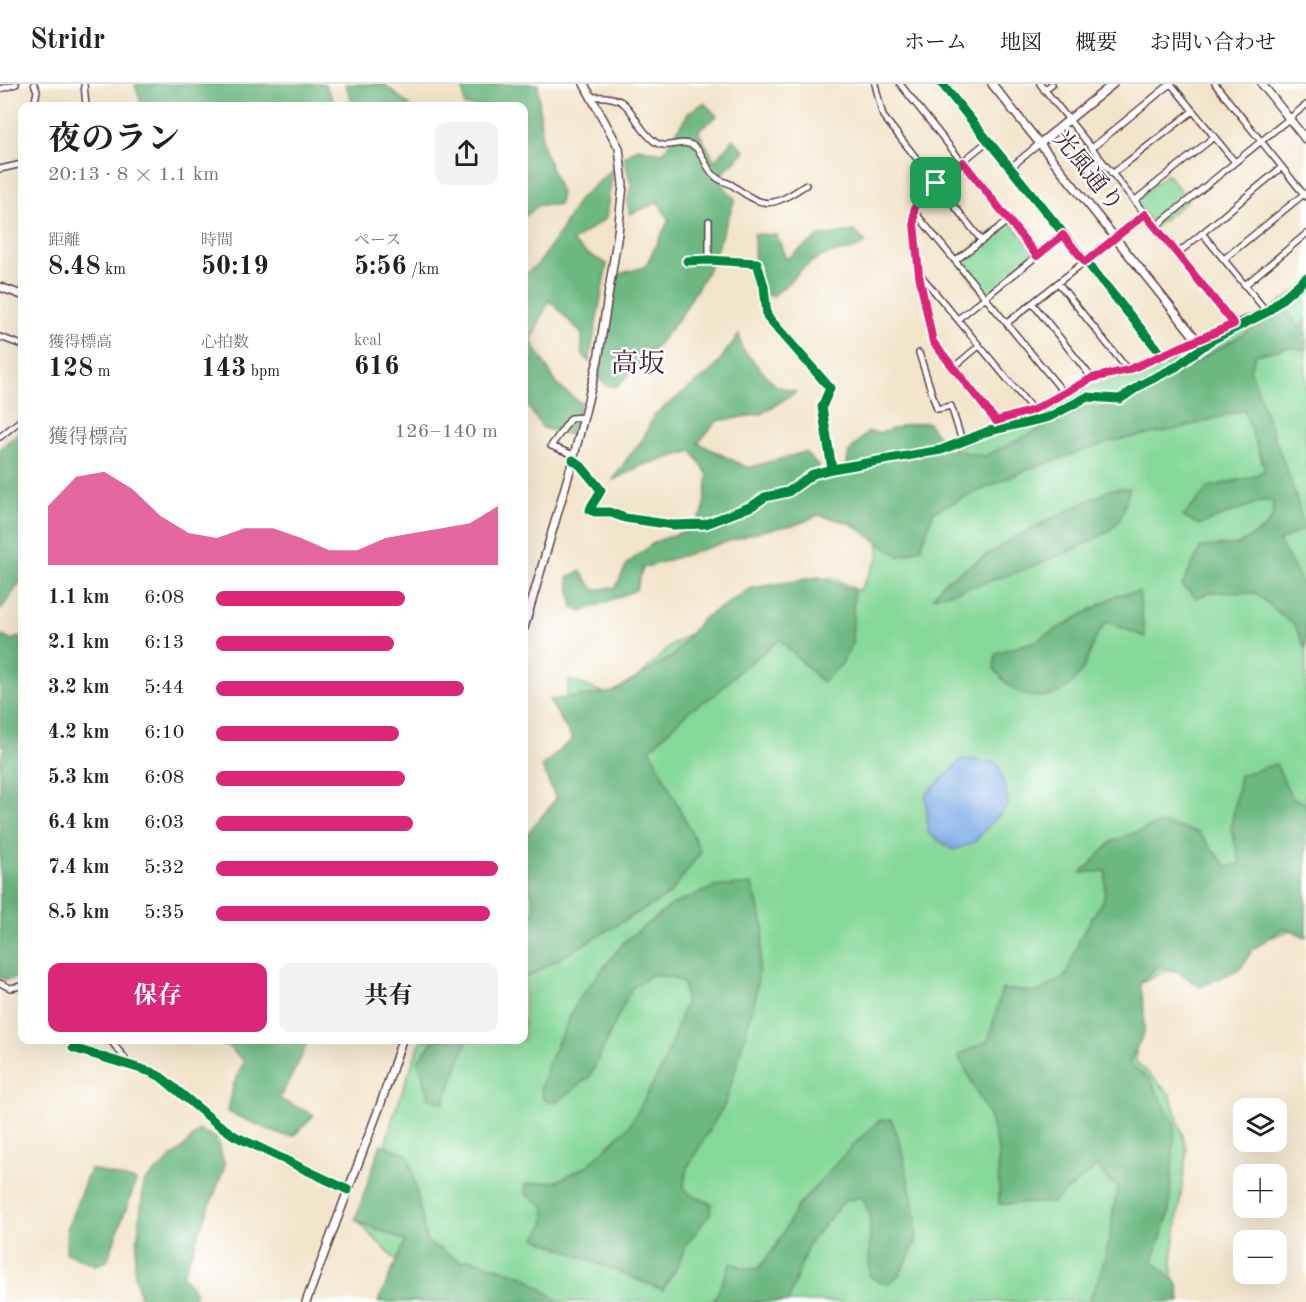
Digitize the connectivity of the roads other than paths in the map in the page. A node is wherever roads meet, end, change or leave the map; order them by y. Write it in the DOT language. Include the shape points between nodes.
graph roads {
  1 [pos="16,84"];
  2 [pos="34,84"];
  3 [pos="84,84"];
  4 [pos="584,84"];
  5 [pos="875,84"];
  6 [pos="900,84"];
  7 [pos="992,84"];
  8 [pos="1040,84"];
  9 [pos="1052,84"];
  10 [pos="1113,84"];
  11 [pos="1170,84"];
  12 [pos="1215,84"];
  13 [pos="1262,84"];
  14 [pos="944,85"];
  15 [pos="0,89"];
  16 [pos="1044,90"];
  17 [pos="592,97"];
  18 [pos="35,102"];
  19 [pos="86,102"];
  20 [pos="1306,105"];
  21 [pos="1193,111"];
  22 [pos="1289,119"];
  23 [pos="1069,120"];
  24 [pos="1214,137"];
  25 [pos="1306,140"];
  26 [pos="988,141"];
  27 [pos="1261,141"];
  28 [pos="1039,144"];
  29 [pos="1092,148"];
  30 [pos="963,162"];
  31 [pos="1235,162"];
  32 [pos="18,165"];
  33 [pos="1282,167"];
  34 [pos="1010,168"];
  35 [pos="0,169"];
  36 [pos="926,171"];
  37 [pos="1112,174"];
  38 [pos="936,183"];
  39 [pos="806,185"];
  40 [pos="1305,195"];
  41 [pos="1134,201"];
  42 [pos="914,211"];
  43 [pos="1145,214"];
  44 [pos="1009,220"];
  45 [pos="709,221"];
  46 [pos="1155,227"];
  47 [pos="1203,233"];
  48 [pos="1306,234"];
  49 [pos="1063,235"];
  50 [pos="1114,238"];
  51 [pos="981,241"];
  52 [pos="1178,254"];
  53 [pos="1037,256"];
  54 [pos="1224,259"];
  55 [pos="710,260"];
  56 [pos="956,260"];
  57 [pos="687,261"];
  58 [pos="1085,262"];
  59 [pos="919,272"];
  60 [pos="1306,278"];
  61 [pos="1059,284"];
  62 [pos="1245,285"];
  63 [pos="0,287"];
  64 [pos="18,294"];
  65 [pos="985,297"];
  66 [pos="1033,304"];
  67 [pos="1267,312"];
  68 [pos="958,319"];
  69 [pos="1007,323"];
  70 [pos="1234,324"];
  71 [pos="0,337"];
  72 [pos="1197,340"];
  73 [pos="18,344"];
  74 [pos="980,346"];
  75 [pos="919,353"];
  76 [pos="1162,356"];
  77 [pos="954,367"];
  78 [pos="1128,370"];
  79 [pos="1092,378"];
  80 [pos="1064,393"];
  81 [pos="1033,410"];
  82 [pos="584,417"];
  83 [pos="18,422"];
  84 [pos="0,437"];
  85 [pos="962,441"];
  86 [pos="573,457"];
  87 [pos="832,468"];
  88 [pos="528,614"];
  89 [pos="0,983"];
  90 [pos="18,987"];
  91 [pos="113,1044"];
  92 [pos="401,1044"];
  93 [pos="73,1048"];
  94 [pos="125,1064"];
  95 [pos="348,1190"];
  96 [pos="306,1302"];
  1 -- 15 [label="street"];
  2 -- 18 [label="street"];
  3 -- 19 [label="street"];
  4 -- 17 [label="street"];
  5 -- 36 [label="street" via="883,116"];
  6 -- 30 [label="street"];
  7 -- 28 [label="street, 光風通り"];
  8 -- 16 [label="street"];
  9 -- 16 [label="street"];
  10 -- 23 [label="street"];
  11 -- 21 [label="street"];
  11 -- 29 [label="street"];
  12 -- 27 [label="street"];
  13 -- 22 [label="street"];
  14 -- 26 [label="street"];
  16 -- 23 [label="street"];
  17 -- 39 [label="street" via="609,95 622,101 654,141 665,147 686,143 696,147 716,177 766,204 776,203"];
  17 -- 82 [label="street" via="619,148 623,184 600,348"];
  20 -- 22 [label="street"];
  21 -- 24 [label="street"];
  21 -- 37 [label="street"];
  22 -- 25 [label="street"];
  22 -- 27 [label="street"];
  23 -- 28 [label="street"];
  23 -- 29 [label="street"];
  24 -- 31 [label="street"];
  24 -- 41 [label="street"];
  26 -- 30 [label="street"];
  26 -- 34 [label="street"];
  27 -- 31 [label="street"];
  27 -- 33 [label="street"];
  28 -- 34 [label="street"];
  28 -- 50 [label="street, 光風通り"];
  29 -- 37 [label="street"];
  30 -- 38 [label="street"];
  30 -- 44 [label="street"];
  31 -- 46 [label="street"];
  32 -- 35 [label="street"];
  33 -- 40 [label="street"];
  33 -- 47 [label="street"];
  34 -- 49 [label="street"];
  36 -- 38 [label="street"];
  36 -- 42 [label="street"];
  37 -- 41 [label="street"];
  38 -- 51 [label="street"];
  40 -- 54 [label="street"];
  41 -- 43 [label="street"];
  42 -- 56 [label="street"];
  42 -- 59 [label="street"];
  43 -- 46 [label="street"];
  43 -- 50 [label="street"];
  44 -- 51 [label="street"];
  44 -- 53 [label="street"];
  45 -- 55 [label="street"];
  46 -- 52 [label="street"];
  47 -- 52 [label="street"];
  47 -- 54 [label="street"];
  48 -- 62 [label="street"];
  49 -- 53 [label="street"];
  49 -- 58 [label="street"];
  50 -- 58 [label="street"];
  50 -- 72 [label="street, 光風通り"];
  51 -- 56 [label="street"];
  52 -- 70 [label="street"];
  53 -- 65 [label="street"];
  54 -- 62 [label="street"];
  55 -- 57 [label="street"];
  55 -- 87 [label="street" via="757,263 767,316 830,388 822,407"];
  56 -- 65 [label="street"];
  58 -- 61 [label="street"];
  58 -- 76 [label="street"];
  59 -- 68 [label="street"];
  59 -- 77 [label="street" via="933,342"];
  60 -- 67 [label="street"];
  61 -- 66 [label="street"];
  61 -- 78 [label="street"];
  62 -- 67 [label="street"];
  63 -- 64 [label="street"];
  65 -- 68 [label="street"];
  65 -- 69 [label="street"];
  66 -- 69 [label="street"];
  66 -- 79 [label="street"];
  67 -- 70 [label="street"];
  67 -- 85 [label="street" via="1210,341 1176,367 1120,399 1087,397 1049,417"];
  68 -- 74 [label="street"];
  69 -- 80 [label="street"];
  70 -- 72 [label="street"];
  71 -- 73 [label="street"];
  72 -- 76 [label="street"];
  74 -- 77 [label="street"];
  74 -- 81 [label="street"];
  75 -- 85 [label="street" via="937,409 951,406"];
  76 -- 78 [label="street"];
  77 -- 81 [label="street" via="996,421"];
  78 -- 79 [label="street"];
  79 -- 80 [label="street"];
  80 -- 81 [label="street"];
  82 -- 86 [label="street"];
  82 -- 86 [label="street" via="571,418 551,446"];
  83 -- 84 [label="street"];
  85 -- 87 [label="street" via="941,450"];
  86 -- 87 [label="street" via="601,490 590,510 673,525 706,524 752,507 765,497 788,492 813,474"];
  86 -- 88 [label="street"];
  89 -- 90 [label="street"];
  91 -- 94 [label="street" via="125,1058"];
  92 -- 95 [label="street"];
  93 -- 94 [label="street"];
  94 -- 95 [label="street" via="161,1077 235,1136"];
  95 -- 96 [label="street"];
}
